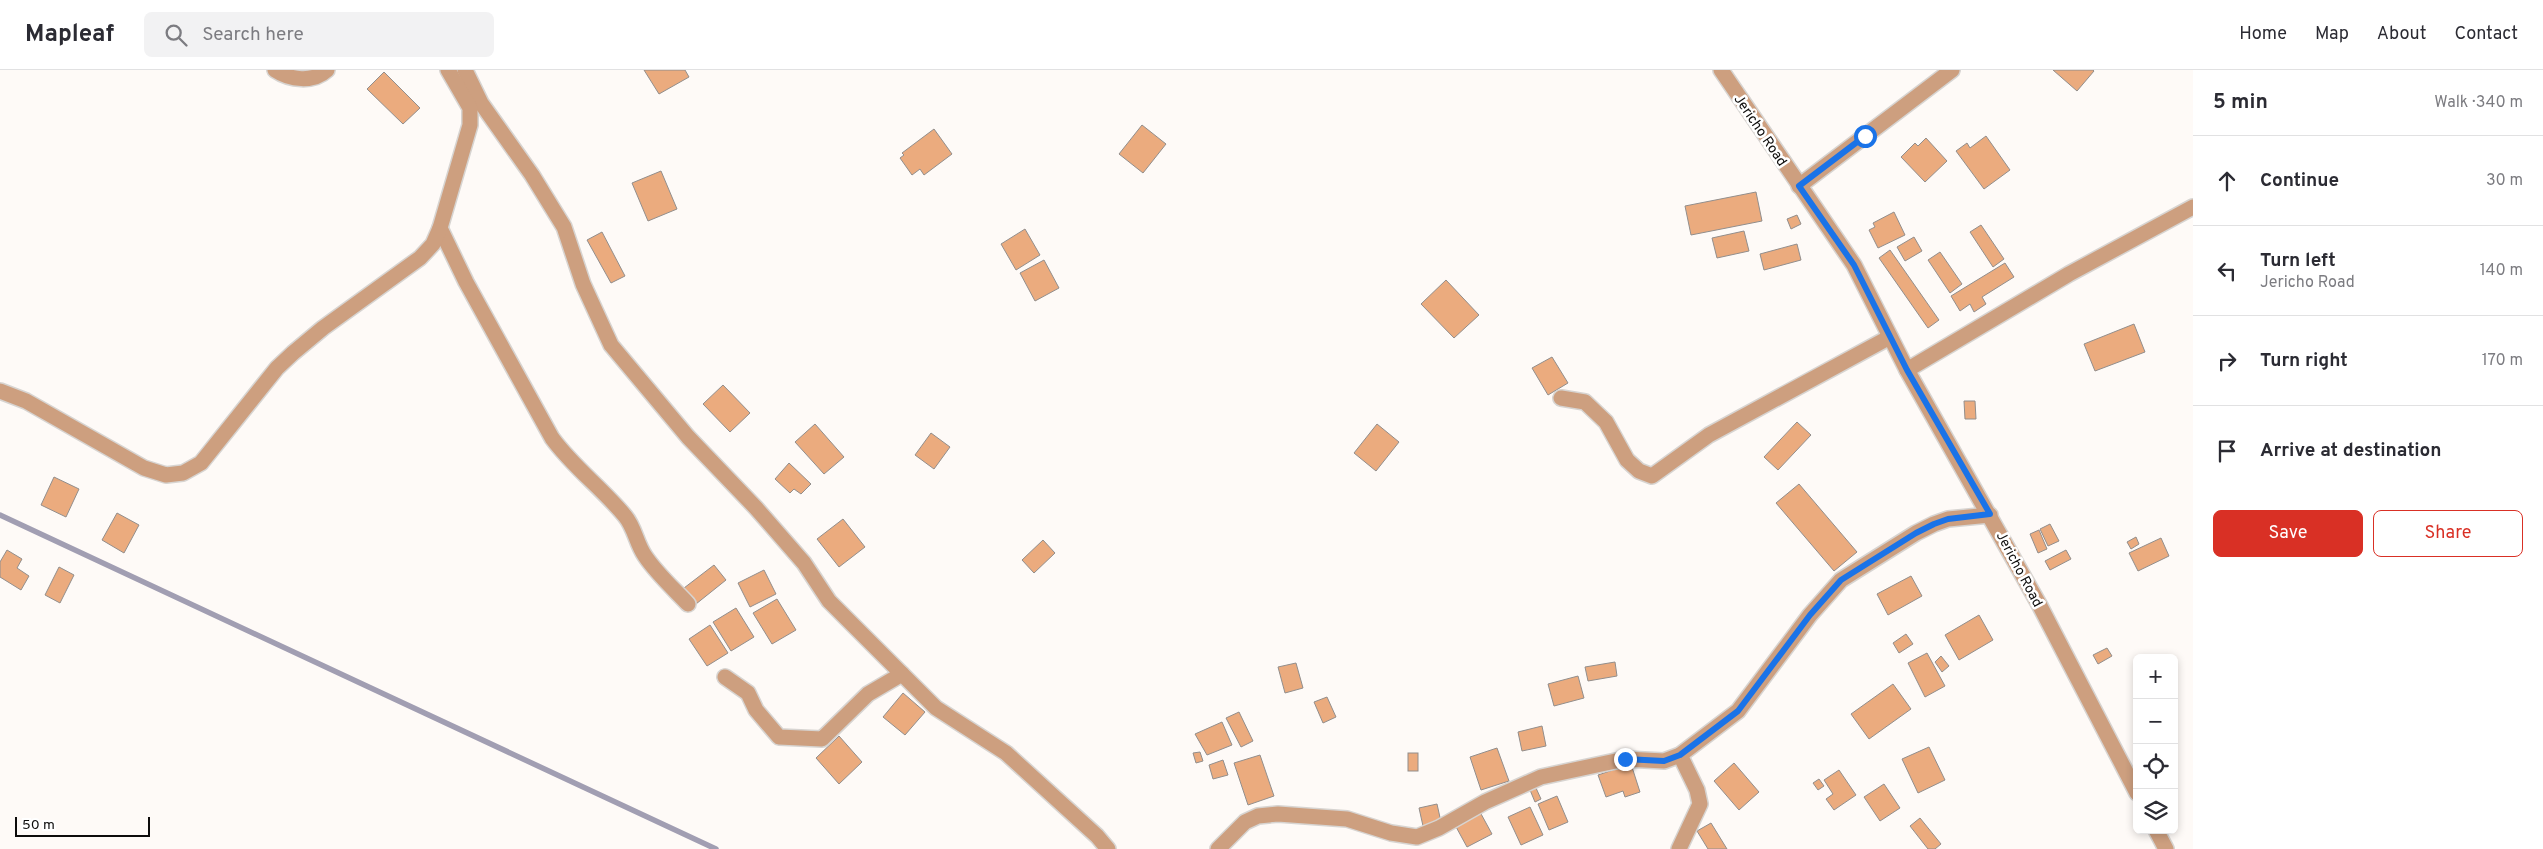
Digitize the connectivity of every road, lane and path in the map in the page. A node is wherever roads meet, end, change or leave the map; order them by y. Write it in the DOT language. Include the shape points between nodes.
graph roads {
  1 [pos="275,70"];
  2 [pos="327,70"];
  3 [pos="448,70"];
  4 [pos="464,70"];
  5 [pos="1721,70"];
  6 [pos="1952,70"];
  7 [pos="1799,186"];
  8 [pos="2193,207"];
  9 [pos="440,228"];
  10 [pos="1890,337"];
  11 [pos="1907,370"];
  12 [pos="0,390"];
  13 [pos="1561,398"];
  14 [pos="1990,514"];
  15 [pos="688,604"];
  16 [pos="902,674"];
  17 [pos="725,677"];
  18 [pos="1680,755"];
  19 [pos="2135,789"];
  20 [pos="2158,834"];
  21 [pos="1108,849"];
  22 [pos="1218,849"];
  23 [pos="1679,849"];
  24 [pos="2166,849"];
  1 -- 2 [label="street" via="291,78 304,79"];
  3 -- 9 [label="street" via="470,108 470,125"];
  4 -- 16 [label="street" via="481,103 564,227 583,284 611,345 688,437 804,563 829,601"];
  5 -- 7 [label="street, Jericho Road"];
  6 -- 7 [label="street"];
  7 -- 10 [label="street, Jericho Road" via="1854,265"];
  8 -- 11 [label="street" via="2069,274"];
  9 -- 12 [label="street" via="433,244 420,258 322,328 293,353 202,463 183,473 166,475 144,468 26,401"];
  9 -- 15 [label="street" via="552,438 623,513 633,526 645,556"];
  10 -- 11 [label="street, Jericho Road"];
  10 -- 13 [label="street" via="1709,435 1652,476 1639,471 1627,460 1606,422 1585,402"];
  11 -- 14 [label="street, Jericho Road"];
  14 -- 18 [label="street" via="1934,524 1841,580 1810,615 1738,711"];
  14 -- 19 [label="street, Jericho Road"];
  16 -- 17 [label="street" via="868,694 822,739 779,737 756,710 748,693"];
  16 -- 21 [label="street" via="936,708 1006,753"];
  18 -- 22 [label="street" via="1664,761 1625,759 1541,777 1417,837 1391,833 1347,819 1278,814 1258,816 1245,822"];
  18 -- 23 [label="street" via="1698,790 1700,804"];
  20 -- 24 [label="street"];
}
